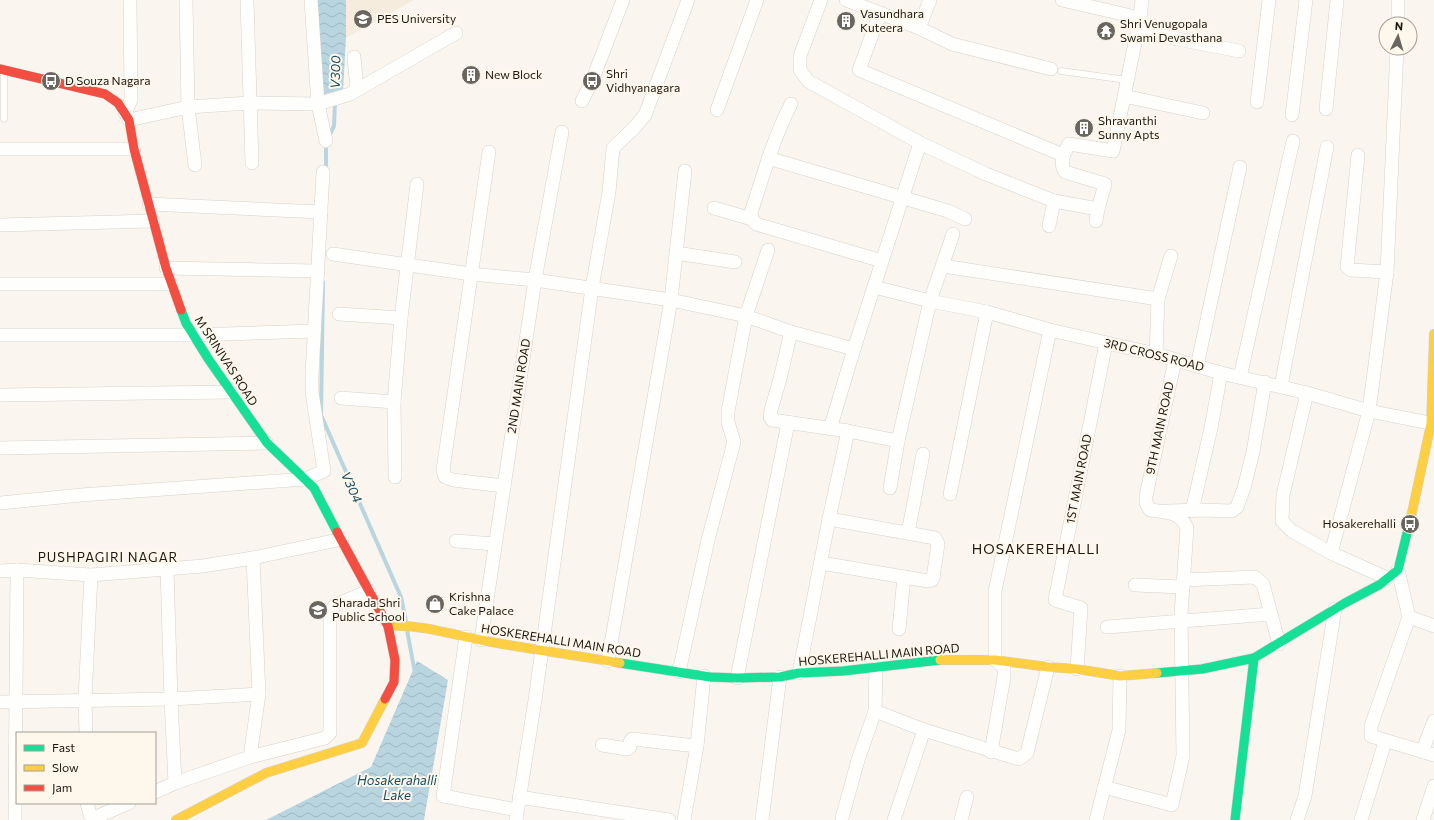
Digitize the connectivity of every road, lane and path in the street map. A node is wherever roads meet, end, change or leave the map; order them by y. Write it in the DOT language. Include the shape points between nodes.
graph roads {
  1 [pos="130,0"];
  2 [pos="186,0"];
  3 [pos="247,0"];
  4 [pos="311,0"];
  5 [pos="623,0"];
  6 [pos="688,0"];
  7 [pos="757,0"];
  8 [pos="821,0"];
  9 [pos="846,0"];
  10 [pos="930,0"];
  11 [pos="1062,0"];
  12 [pos="1142,0"];
  13 [pos="1269,0"];
  14 [pos="1306,0"];
  15 [pos="1337,0"];
  16 [pos="1398,0"];
  17 [pos="880,13"];
  18 [pos="1398,16"];
  19 [pos="1140,18"];
  20 [pos="919,28"];
  21 [pos="1137,31"];
  22 [pos="456,33"];
  23 [pos="1239,51"];
  24 [pos="1397,56"];
  25 [pos="354,57"];
  26 [pos="2,70"];
  27 [pos="1056,70"];
  28 [pos="1127,80"];
  29 [pos="354,92"];
  30 [pos="1124,96"];
  31 [pos="582,102"];
  32 [pos="1257,102"];
  33 [pos="250,103"];
  34 [pos="318,104"];
  35 [pos="791,104"];
  36 [pos="188,107"];
  37 [pos="1326,109"];
  38 [pos="718,110"];
  39 [pos="1203,113"];
  40 [pos="1292,115"];
  41 [pos="127,117"];
  42 [pos="4,119"];
  43 [pos="562,132"];
  44 [pos="326,141"];
  45 [pos="1293,141"];
  46 [pos="920,143"];
  47 [pos="1327,147"];
  48 [pos="0,149"];
  49 [pos="134,149"];
  50 [pos="489,152"];
  51 [pos="1063,155"];
  52 [pos="1358,155"];
  53 [pos="768,158"];
  54 [pos="252,163"];
  55 [pos="194,165"];
  56 [pos="1240,167"];
  57 [pos="685,171"];
  58 [pos="323,172"];
  59 [pos="417,184"];
  60 [pos="902,198"];
  61 [pos="1054,202"];
  62 [pos="149,204"];
  63 [pos="714,208"];
  64 [pos="321,212"];
  65 [pos="752,219"];
  66 [pos="965,219"];
  67 [pos="153,221"];
  68 [pos="0,225"];
  69 [pos="1049,226"];
  70 [pos="953,234"];
  71 [pos="768,250"];
  72 [pos="676,253"];
  73 [pos="333,254"];
  74 [pos="1171,256"];
  75 [pos="882,261"];
  76 [pos="735,262"];
  77 [pos="408,264"];
  78 [pos="943,266"];
  79 [pos="166,268"];
  80 [pos="317,271"];
  81 [pos="1387,272"];
  82 [pos="471,274"];
  83 [pos="535,280"];
  84 [pos="0,284"];
  85 [pos="171,284"];
  86 [pos="874,287"];
  87 [pos="592,288"];
  88 [pos="1158,299"];
  89 [pos="671,300"];
  90 [pos="930,301"];
  91 [pos="987,312"];
  92 [pos="339,314"];
  93 [pos="746,316"];
  94 [pos="400,318"];
  95 [pos="1050,330"];
  96 [pos="314,331"];
  97 [pos="791,332"];
  98 [pos="0,335"];
  99 [pos="193,335"];
  100 [pos="1106,343"];
  101 [pos="1434,343"];
  102 [pos="854,349"];
  103 [pos="1156,354"];
  104 [pos="1175,360"];
  105 [pos="1197,366"];
  106 [pos="1221,373"];
  107 [pos="1240,377"];
  108 [pos="1265,382"];
  109 [pos="1280,386"];
  110 [pos="231,392"];
  111 [pos="1308,393"];
  112 [pos="0,395"];
  113 [pos="341,398"];
  114 [pos="394,402"];
  115 [pos="1370,411"];
  116 [pos="788,423"];
  117 [pos="1432,424"];
  118 [pos="830,428"];
  119 [pos="848,431"];
  120 [pos="898,441"];
  121 [pos="267,443"];
  122 [pos="0,448"];
  123 [pos="923,454"];
  124 [pos="395,477"];
  125 [pos="306,479"];
  126 [pos="504,486"];
  127 [pos="890,488"];
  128 [pos="950,494"];
  129 [pos="0,503"];
  130 [pos="1192,510"];
  131 [pos="1168,511"];
  132 [pos="829,519"];
  133 [pos="908,533"];
  134 [pos="342,539"];
  135 [pos="456,541"];
  136 [pos="495,544"];
  137 [pos="1330,553"];
  138 [pos="253,558"];
  139 [pos="821,563"];
  140 [pos="167,569"];
  141 [pos="17,570"];
  142 [pos="1398,570"];
  143 [pos="0,571"];
  144 [pos="90,575"];
  145 [pos="904,577"];
  146 [pos="1387,578"];
  147 [pos="1183,584"];
  148 [pos="1134,585"];
  149 [pos="369,591"];
  150 [pos="1335,609"];
  151 [pos="1271,614"];
  152 [pos="1409,617"];
  153 [pos="1182,620"];
  154 [pos="388,626"];
  155 [pos="1434,626"];
  156 [pos="1107,627"];
  157 [pos="898,629"];
  158 [pos="466,636"];
  159 [pos="481,640"];
  160 [pos="1279,644"];
  161 [pos="542,649"];
  162 [pos="1254,658"];
  163 [pos="608,660"];
  164 [pos="995,660"];
  165 [pos="1048,667"];
  166 [pos="876,668"];
  167 [pos="1077,669"];
  168 [pos="1182,670"];
  169 [pos="679,672"];
  170 [pos="799,673"];
  171 [pos="704,676"];
  172 [pos="1120,676"];
  173 [pos="780,677"];
  174 [pos="737,678"];
  175 [pos="260,694"];
  176 [pos="171,699"];
  177 [pos="85,700"];
  178 [pos="0,702"];
  179 [pos="15,702"];
  180 [pos="875,711"];
  181 [pos="1434,721"];
  182 [pos="924,730"];
  183 [pos="86,732"];
  184 [pos="1385,742"];
  185 [pos="602,745"];
  186 [pos="696,746"];
  187 [pos="991,752"];
  188 [pos="1428,753"];
  189 [pos="250,757"];
  190 [pos="175,783"];
  191 [pos="1434,786"];
  192 [pos="1104,787"];
  193 [pos="156,792"];
  194 [pos="967,796"];
  195 [pos="87,804"];
  196 [pos="127,804"];
  197 [pos="518,809"];
  198 [pos="842,818"];
  199 [pos="15,820"];
  200 [pos="176,820"];
  201 [pos="669,820"];
  202 [pos="684,820"];
  203 [pos="762,820"];
  204 [pos="894,820"];
  205 [pos="961,820"];
  206 [pos="1096,820"];
  207 [pos="1235,820"];
  208 [pos="1297,820"];
  209 [pos="1361,820"];
  210 [pos="1423,820"];
  1 -- 41 [label="street" via="131,100"];
  2 -- 36 [label="street"];
  3 -- 33 [label="street"];
  4 -- 34 [label="street"];
  5 -- 31 [label="street"];
  6 -- 87 [label="street" via="645,115 613,148 609,192"];
  7 -- 38 [label="street"];
  8 -- 46 [label="street" via="800,56 800,70 804,76 833,96"];
  9 -- 17 [label="street"];
  10 -- 20 [label="street"];
  11 -- 19 [label="street"];
  12 -- 19 [label="street"];
  13 -- 32 [label="street"];
  14 -- 40 [label="street"];
  15 -- 37 [label="street"];
  16 -- 18 [label="street"];
  17 -- 20 [label="street"];
  17 -- 51 [label="street" via="859,70"];
  19 -- 21 [label="street"];
  20 -- 27 [label="street" via="952,44"];
  21 -- 23 [label="street"];
  21 -- 28 [label="street"];
  22 -- 29 [label="street"];
  24 -- 81 [label="street"];
  25 -- 29 [label="street"];
  26 -- 41 [label="street" via="105,94 118,103"];
  26 -- 42 [label="lane"];
  27 -- 28 [label="lane"];
  28 -- 30 [label="street"];
  29 -- 34 [label="street"];
  30 -- 39 [label="street"];
  30 -- 51 [label="street" via="1113,152 1069,144"];
  33 -- 34 [label="street"];
  33 -- 36 [label="street"];
  33 -- 54 [label="street"];
  34 -- 44 [label="street"];
  35 -- 53 [label="street"];
  36 -- 41 [label="street"];
  36 -- 55 [label="street"];
  41 -- 49 [label="street, M SRINIVAS ROAD"];
  43 -- 83 [label="street, 2ND MAIN ROAD"];
  45 -- 107 [label="street"];
  46 -- 60 [label="street"];
  46 -- 61 [label="street"];
  47 -- 109 [label="street"];
  48 -- 49 [label="street"];
  49 -- 62 [label="street, M SRINIVAS ROAD"];
  50 -- 82 [label="street"];
  51 -- 61 [label="street" via="1062,168 1065,172 1105,184 1097,215"];
  52 -- 81 [label="street" via="1347,267 1351,270"];
  53 -- 60 [label="street"];
  53 -- 65 [label="street" via="751,212"];
  56 -- 105 [label="street"];
  57 -- 72 [label="street"];
  58 -- 64 [label="street"];
  59 -- 77 [label="street"];
  60 -- 66 [label="street" via="948,211"];
  60 -- 75 [label="street"];
  61 -- 69 [label="street"];
  62 -- 64 [label="street"];
  62 -- 67 [label="street, M SRINIVAS ROAD"];
  63 -- 65 [label="street"];
  64 -- 80 [label="street"];
  65 -- 75 [label="street" via="756,224"];
  67 -- 68 [label="street"];
  67 -- 79 [label="street, M SRINIVAS ROAD"];
  70 -- 78 [label="street"];
  71 -- 93 [label="street"];
  72 -- 76 [label="street"];
  72 -- 89 [label="street"];
  73 -- 77 [label="street"];
  74 -- 88 [label="street"];
  75 -- 86 [label="street"];
  77 -- 82 [label="street"];
  77 -- 94 [label="street"];
  78 -- 88 [label="street"];
  78 -- 90 [label="street"];
  79 -- 80 [label="street"];
  79 -- 85 [label="street, M SRINIVAS ROAD"];
  80 -- 96 [label="street"];
  81 -- 115 [label="street"];
  82 -- 83 [label="street"];
  82 -- 126 [label="street" via="444,477"];
  83 -- 87 [label="street"];
  83 -- 126 [label="street, 2ND MAIN ROAD"];
  84 -- 85 [label="street"];
  85 -- 99 [label="street, M SRINIVAS ROAD"];
  86 -- 90 [label="street, 3RD CROSS ROAD"];
  86 -- 102 [label="street"];
  87 -- 89 [label="street"];
  87 -- 161 [label="street"];
  88 -- 103 [label="street"];
  89 -- 93 [label="street"];
  89 -- 163 [label="street"];
  90 -- 91 [label="street, 3RD CROSS ROAD"];
  90 -- 120 [label="street"];
  91 -- 95 [label="street, 3RD CROSS ROAD"];
  91 -- 128 [label="street"];
  92 -- 94 [label="street"];
  93 -- 97 [label="street"];
  93 -- 169 [label="street" via="728,411 728,422 734,442 708,540"];
  94 -- 114 [label="street"];
  95 -- 100 [label="street, 3RD CROSS ROAD"];
  95 -- 164 [label="street" via="995,591"];
  96 -- 99 [label="street"];
  96 -- 125 [label="street" via="312,392 324,471"];
  97 -- 102 [label="street"];
  97 -- 116 [label="street" via="770,417 772,420"];
  98 -- 99 [label="street"];
  99 -- 110 [label="street, M SRINIVAS ROAD"];
  100 -- 103 [label="street, 3RD CROSS ROAD"];
  100 -- 167 [label="street, 1ST MAIN ROAD" via="1055,600 1081,608"];
  101 -- 117 [label="street"];
  102 -- 118 [label="street"];
  103 -- 104 [label="street, 3RD CROSS ROAD"];
  104 -- 105 [label="street, 3RD CROSS ROAD"];
  104 -- 131 [label="street, 9TH MAIN ROAD" via="1146,496 1150,510"];
  105 -- 106 [label="street, 3RD CROSS ROAD"];
  106 -- 107 [label="street, 3RD CROSS ROAD"];
  106 -- 130 [label="street"];
  107 -- 108 [label="street, 3RD CROSS ROAD"];
  108 -- 109 [label="street, 3RD CROSS ROAD"];
  108 -- 130 [label="street" via="1244,488 1237,507 1232,511"];
  109 -- 111 [label="street, 3RD CROSS ROAD"];
  110 -- 112 [label="street"];
  110 -- 121 [label="street, M SRINIVAS ROAD"];
  111 -- 115 [label="street, 3RD CROSS ROAD"];
  111 -- 137 [label="street" via="1283,494 1282,520 1292,531"];
  113 -- 114 [label="street"];
  114 -- 124 [label="street"];
  115 -- 117 [label="street, 3RD CROSS ROAD"];
  115 -- 137 [label="street"];
  116 -- 118 [label="street"];
  116 -- 174 [label="street"];
  117 -- 142 [label="street"];
  118 -- 119 [label="street"];
  119 -- 120 [label="street"];
  119 -- 132 [label="street"];
  120 -- 127 [label="street"];
  121 -- 122 [label="street"];
  121 -- 125 [label="street, M SRINIVAS ROAD"];
  123 -- 133 [label="street"];
  125 -- 129 [label="street"];
  125 -- 134 [label="street, M SRINIVAS ROAD" via="314,488"];
  126 -- 136 [label="street, 2ND MAIN ROAD"];
  130 -- 131 [label="street"];
  131 -- 147 [label="street" via="1184,520 1187,528"];
  132 -- 133 [label="street"];
  132 -- 139 [label="street"];
  133 -- 145 [label="street" via="932,537 938,544 932,580"];
  134 -- 138 [label="street"];
  134 -- 149 [label="street, M SRINIVAS ROAD"];
  135 -- 136 [label="street"];
  136 -- 159 [label="street, 2ND MAIN ROAD"];
  137 -- 146 [label="street"];
  138 -- 140 [label="street"];
  138 -- 175 [label="street"];
  139 -- 145 [label="street"];
  139 -- 170 [label="street"];
  140 -- 144 [label="street"];
  140 -- 176 [label="street"];
  141 -- 143 [label="street"];
  141 -- 144 [label="street"];
  141 -- 179 [label="street"];
  142 -- 146 [label="street, HOSKEREHALLI MAIN ROAD"];
  142 -- 152 [label="street"];
  144 -- 177 [label="street"];
  145 -- 157 [label="street"];
  146 -- 150 [label="street, HOSKEREHALLI MAIN ROAD"];
  147 -- 148 [label="street"];
  147 -- 151 [label="street" via="1255,578 1263,584"];
  147 -- 153 [label="street"];
  149 -- 154 [label="street, M SRINIVAS ROAD"];
  149 -- 189 [label="street" via="335,604 330,612 330,734 325,738"];
  150 -- 160 [label="street, HOSKEREHALLI MAIN ROAD"];
  150 -- 208 [label="street" via="1305,796"];
  151 -- 153 [label="street"];
  151 -- 160 [label="street"];
  152 -- 155 [label="street"];
  152 -- 184 [label="street" via="1371,726 1371,736"];
  153 -- 156 [label="street"];
  153 -- 168 [label="street"];
  154 -- 158 [label="street, HOSKEREHALLI MAIN ROAD" via="430,628"];
  154 -- 200 [label="street, M SRINIVAS ROAD" via="395,660 394,682 362,743 266,773"];
  158 -- 159 [label="street, HOSKEREHALLI MAIN ROAD"];
  158 -- 197 [label="street" via="443,796"];
  159 -- 161 [label="street, HOSKEREHALLI MAIN ROAD"];
  160 -- 162 [label="street, HOSKEREHALLI MAIN ROAD"];
  161 -- 163 [label="street, HOSKEREHALLI MAIN ROAD"];
  161 -- 197 [label="street"];
  162 -- 168 [label="street, HOSKEREHALLI MAIN ROAD" via="1202,669"];
  162 -- 207 [label="street"];
  163 -- 169 [label="street, HOSKEREHALLI MAIN ROAD"];
  164 -- 165 [label="street, HOSKEREHALLI MAIN ROAD"];
  164 -- 166 [label="street, HOSKEREHALLI MAIN ROAD" via="935,660"];
  164 -- 187 [label="street" via="1004,667 1004,677"];
  165 -- 167 [label="street, HOSKEREHALLI MAIN ROAD"];
  165 -- 187 [label="street" via="1027,753 1019,759"];
  166 -- 170 [label="street, HOSKEREHALLI MAIN ROAD"];
  166 -- 180 [label="street"];
  167 -- 172 [label="street, HOSKEREHALLI MAIN ROAD"];
  168 -- 172 [label="street, HOSKEREHALLI MAIN ROAD"];
  168 -- 192 [label="street" via="1183,756 1172,805"];
  169 -- 171 [label="street, HOSKEREHALLI MAIN ROAD"];
  170 -- 173 [label="street, HOSKEREHALLI MAIN ROAD"];
  171 -- 174 [label="street, HOSKEREHALLI MAIN ROAD"];
  171 -- 186 [label="street"];
  172 -- 192 [label="street" via="1119,730"];
  173 -- 174 [label="street, HOSKEREHALLI MAIN ROAD"];
  173 -- 203 [label="street"];
  175 -- 176 [label="street"];
  175 -- 189 [label="street"];
  176 -- 177 [label="street"];
  176 -- 190 [label="street"];
  177 -- 179 [label="street"];
  177 -- 183 [label="street"];
  178 -- 179 [label="street"];
  179 -- 199 [label="street"];
  180 -- 182 [label="street"];
  180 -- 198 [label="street"];
  181 -- 188 [label="street"];
  182 -- 187 [label="street"];
  182 -- 204 [label="street"];
  184 -- 188 [label="street"];
  184 -- 209 [label="street"];
  185 -- 186 [label="street" via="627,749 632,739"];
  186 -- 202 [label="street"];
  189 -- 190 [label="street"];
  190 -- 193 [label="street"];
  191 -- 210 [label="street"];
  192 -- 206 [label="street"];
  194 -- 205 [label="street"];
  195 -- 196 [label="street" via="90,815 96,817"];
  197 -- 201 [label="street"];
}
